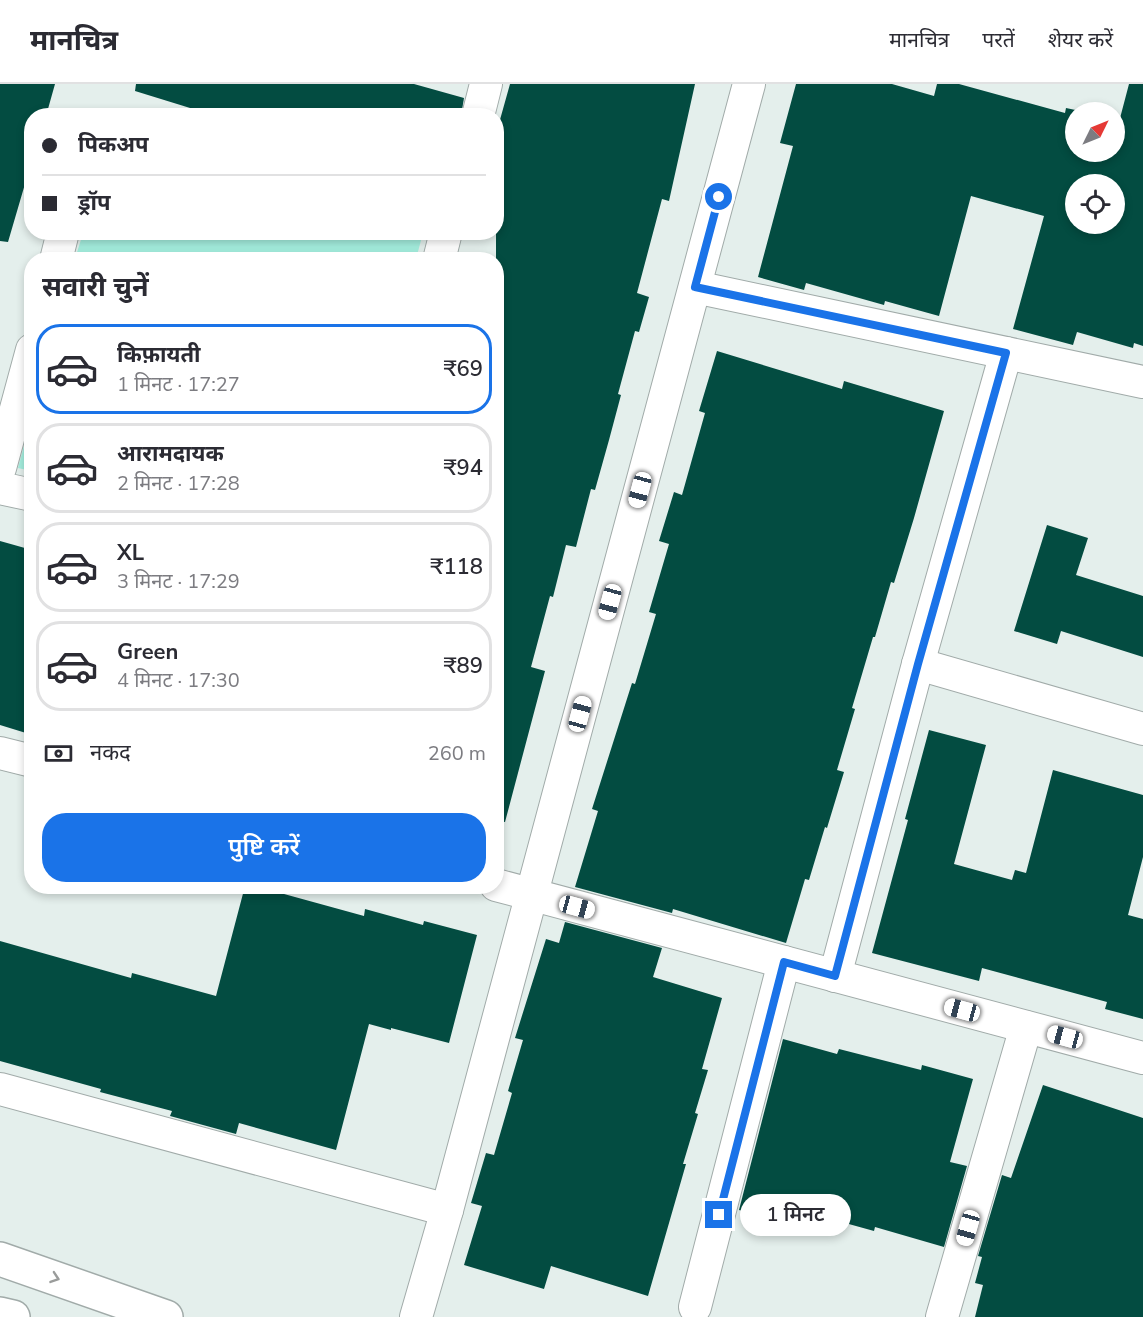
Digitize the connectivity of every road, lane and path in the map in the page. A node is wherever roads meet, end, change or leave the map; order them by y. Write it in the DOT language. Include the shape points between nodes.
graph roads {
  1 [pos="486,84"];
  2 [pos="749,84"];
  3 [pos="480,108"];
  4 [pos="695,287"];
  5 [pos="1006,353"];
  6 [pos="24,380"];
  7 [pos="1143,382"];
  8 [pos="0,468"];
  9 [pos="0,488"];
  10 [pos="24,493"];
  11 [pos="918,664"];
  12 [pos="1143,729"];
  13 [pos="0,753"];
  14 [pos="24,759"];
  15 [pos="504,887"];
  16 [pos="532,894"];
  17 [pos="784,962"];
  18 [pos="835,976"];
  19 [pos="1026,1027"];
  20 [pos="1143,1058"];
  21 [pos="0,1089"];
  22 [pos="447,1210"];
  23 [pos="0,1259"];
  24 [pos="695,1307"];
  25 [pos="0,1314"];
  26 [pos="13,1317"];
  27 [pos="166,1317"];
  28 [pos="416,1317"];
  29 [pos="942,1317"];
  1 -- 3 [label="street"];
  2 -- 4 [label="street"];
  4 -- 5 [label="street"];
  4 -- 16 [label="street"];
  5 -- 7 [label="street"];
  5 -- 11 [label="street"];
  6 -- 8 [label="street"];
  9 -- 10 [label="street"];
  11 -- 12 [label="street"];
  11 -- 18 [label="street"];
  13 -- 14 [label="street"];
  15 -- 16 [label="street"];
  16 -- 17 [label="street"];
  16 -- 22 [label="street"];
  17 -- 18 [label="street"];
  17 -- 24 [label="street"];
  18 -- 19 [label="street"];
  19 -- 20 [label="street"];
  19 -- 29 [label="street"];
  21 -- 22 [label="street"];
  22 -- 28 [label="street"];
  23 -- 27 [label="main road, one-way"];
  25 -- 26 [label="main road"];
}
